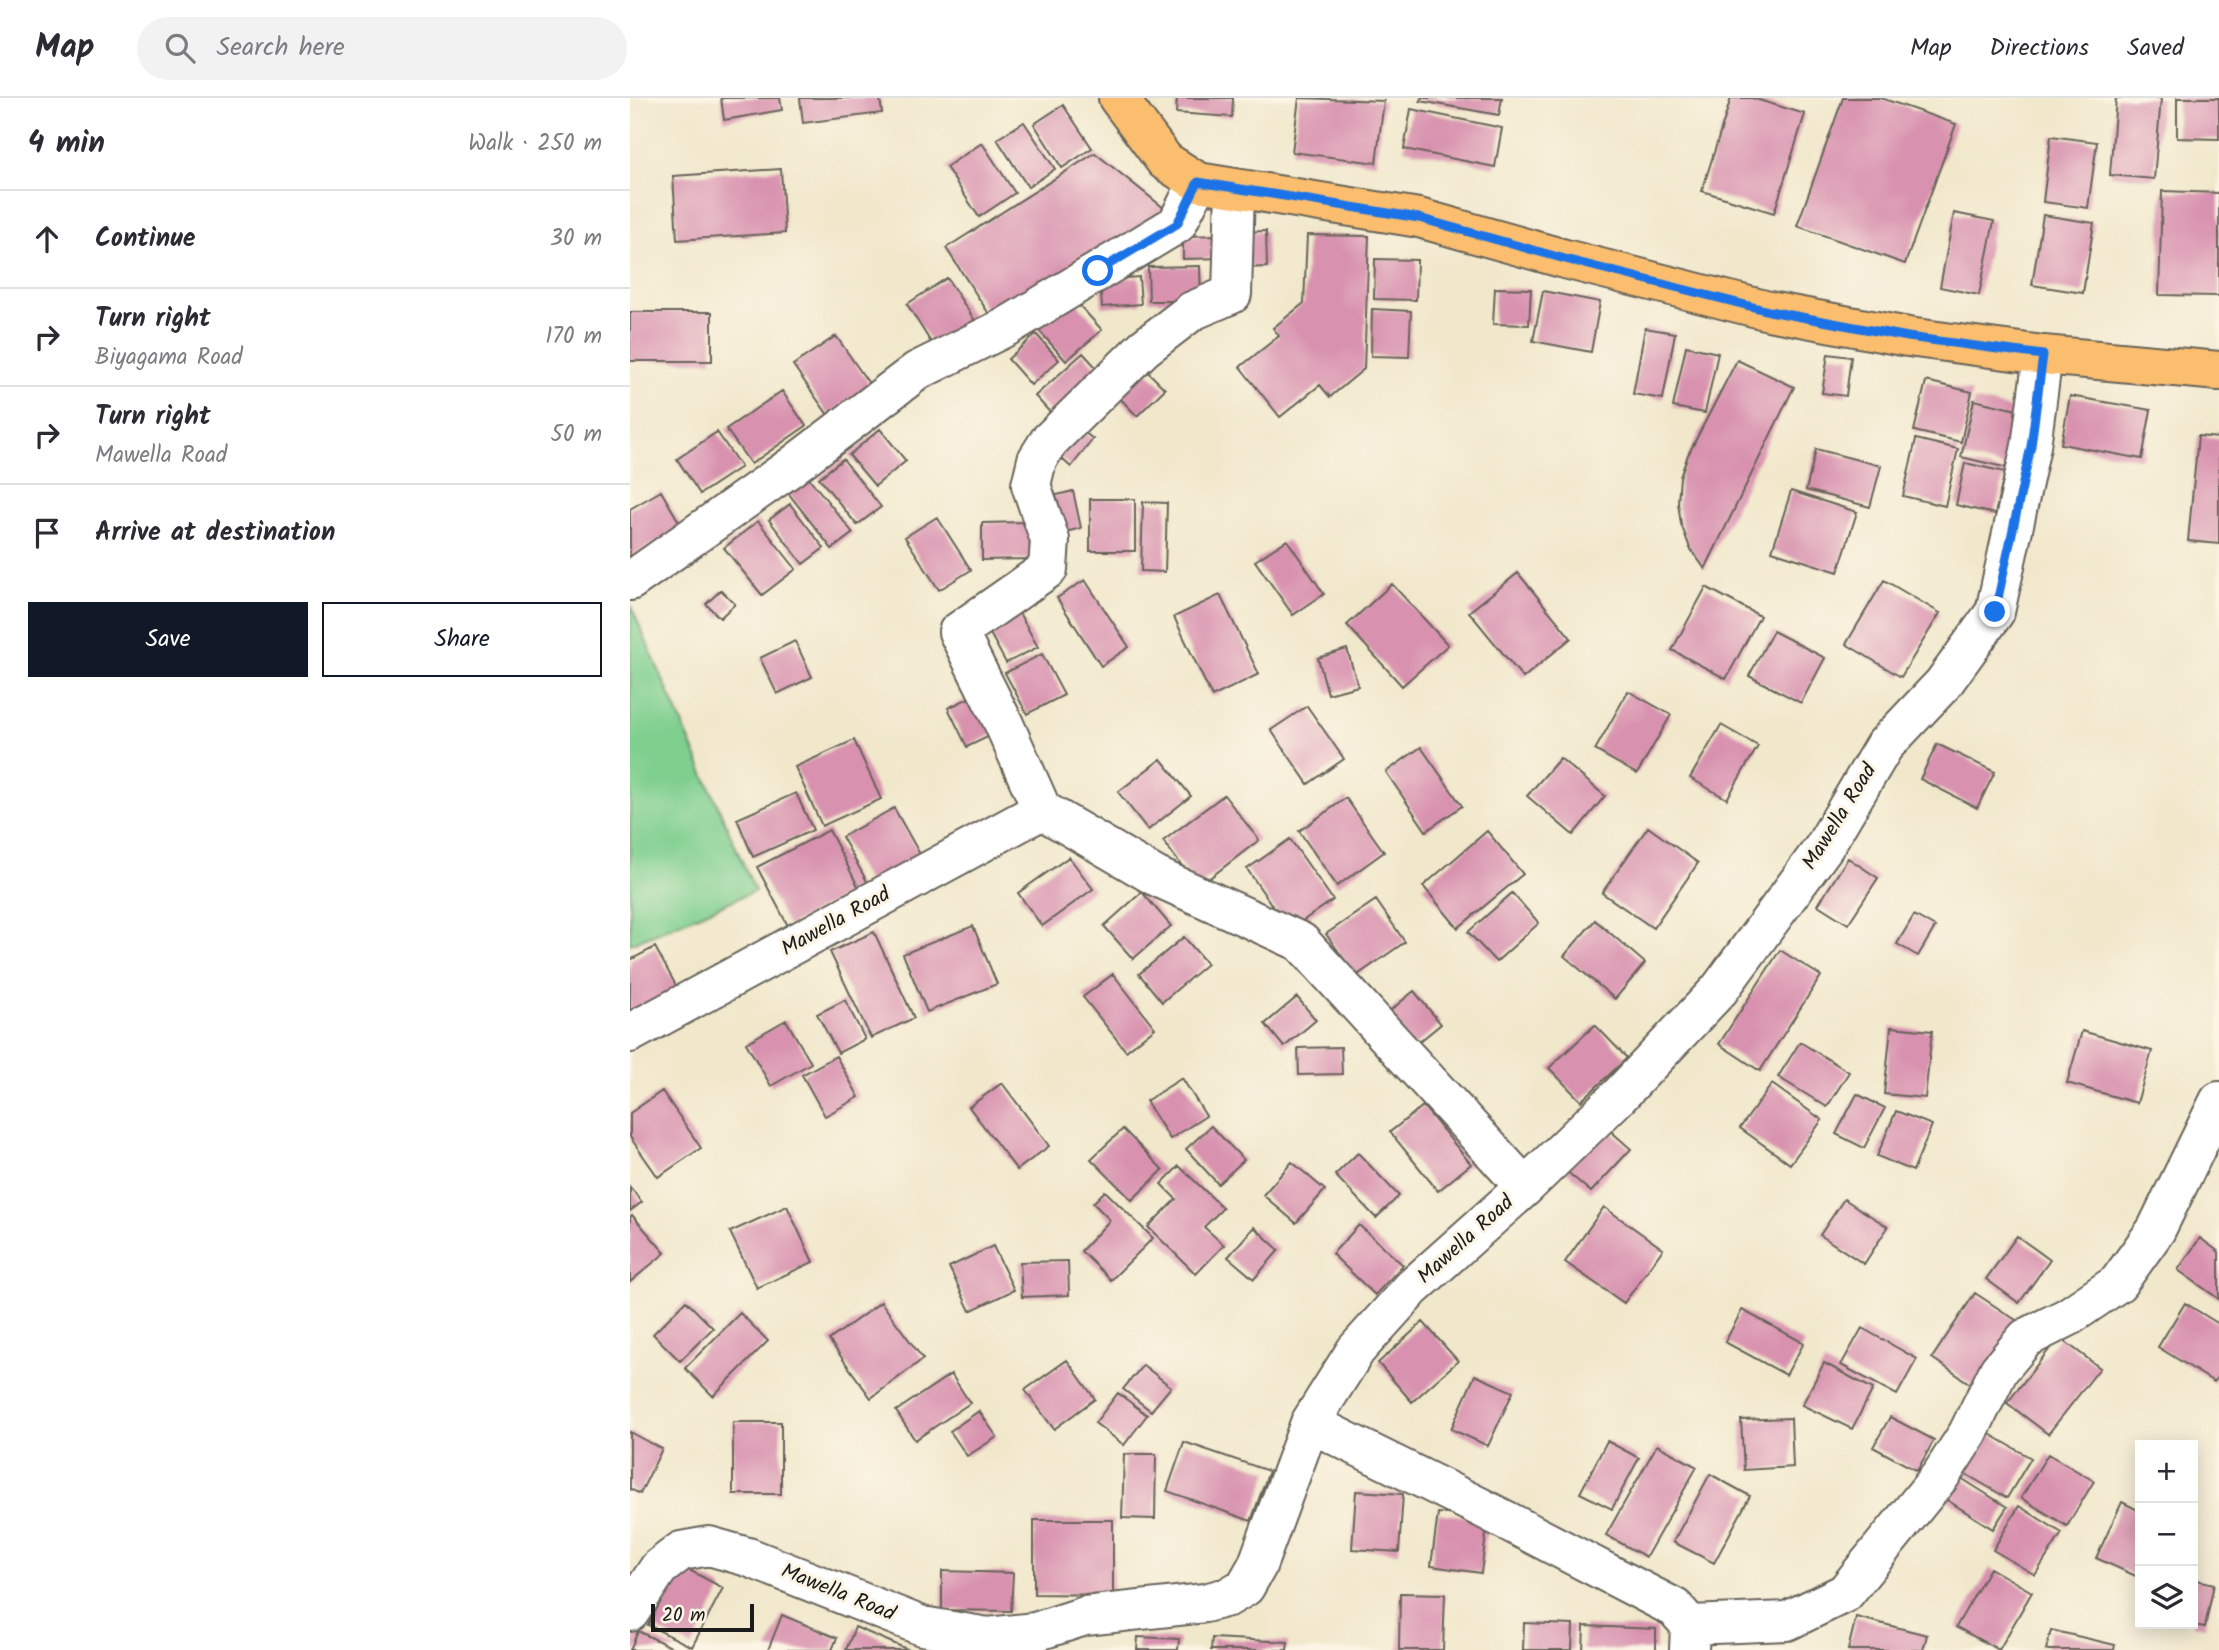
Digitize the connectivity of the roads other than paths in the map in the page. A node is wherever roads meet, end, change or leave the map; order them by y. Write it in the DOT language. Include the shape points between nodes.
graph roads {
  1 [pos="1118,98"];
  2 [pos="1198,182"];
  3 [pos="1235,189"];
  4 [pos="2043,355"];
  5 [pos="2219,371"];
  6 [pos="630,581"];
  7 [pos="1042,810"];
  8 [pos="630,1033"];
  9 [pos="2219,1101"];
  10 [pos="1525,1187"];
  11 [pos="1310,1423"];
  12 [pos="630,1612"];
  13 [pos="1690,1638"];
  14 [pos="1034,1641"];
  1 -- 2 [label="main road" via="1165,161"];
  2 -- 3 [label="main road"];
  2 -- 6 [label="street" via="1177,224 1006,327 917,371"];
  3 -- 4 [label="main road" via="1419,218 1769,311 1908,337"];
  3 -- 7 [label="street" via="1232,294 1192,311 1144,348 1049,442 1037,460 1031,485 1050,540 1048,569 958,632"];
  4 -- 5 [label="main road"];
  4 -- 10 [label="street, Mawella Road" via="2031,446 1995,612 1943,684 1884,746 1824,847 1719,990"];
  7 -- 8 [label="street, Mawella Road"];
  7 -- 10 [label="street" via="1155,876 1301,942"];
  9 -- 13 [label="street" via="2156,1230 2118,1283 2068,1317 2026,1338 1999,1370 1941,1475 1845,1593 1787,1621"];
  10 -- 11 [label="street, Mawella Road" via="1412,1288 1356,1350"];
  11 -- 13 [label="street" via="1675,1608"];
  11 -- 14 [label="street, Mawella Road" via="1245,1587 1205,1604 1084,1616"];
  12 -- 14 [label="street, Mawella Road" via="659,1568 681,1551 709,1546 922,1626"];
}
